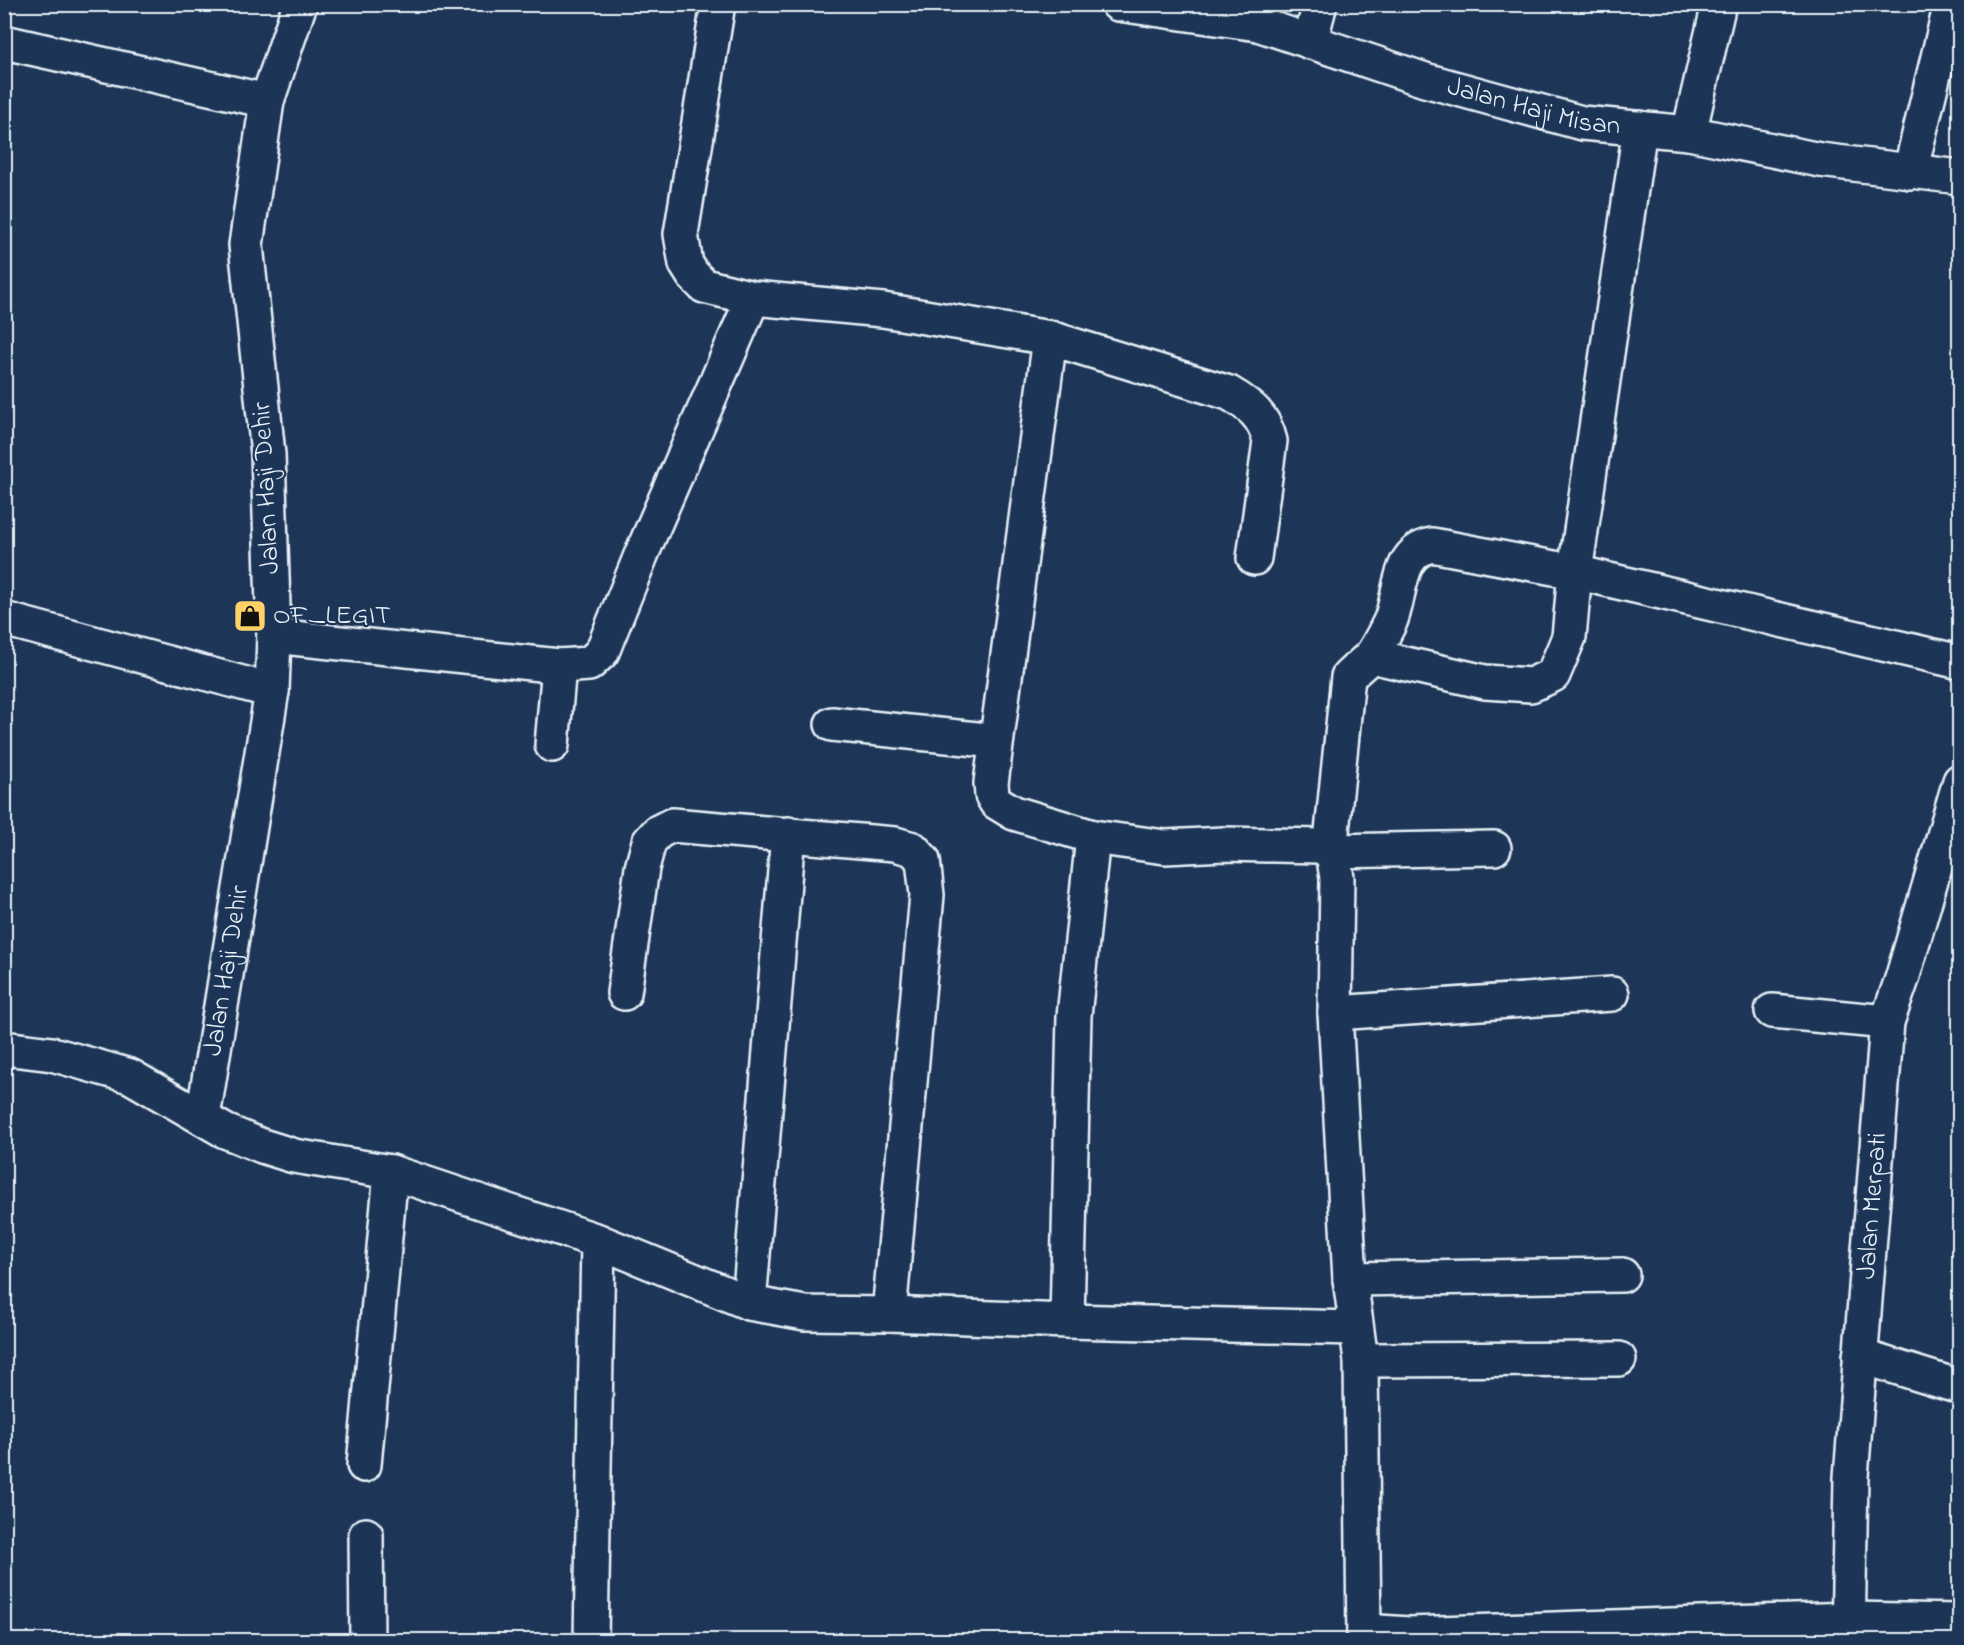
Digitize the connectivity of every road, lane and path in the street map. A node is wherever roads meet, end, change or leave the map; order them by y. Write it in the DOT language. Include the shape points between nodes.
graph roads {
  1 [pos="300,4"];
  2 [pos="718,4"];
  3 [pos="1118,4"];
  4 [pos="1320,4"];
  5 [pos="1719,4"];
  6 [pos="1951,4"];
  7 [pos="1172,9"];
  8 [pos="4,42"];
  9 [pos="1310,42"];
  10 [pos="267,101"];
  11 [pos="1640,128"];
  12 [pos="1689,134"];
  13 [pos="1910,172"];
  14 [pos="1959,177"];
  15 [pos="753,298"];
  16 [pos="1050,338"];
  17 [pos="1254,558"];
  18 [pos="1575,572"];
  19 [pos="4,619"];
  20 [pos="274,636"];
  21 [pos="1371,656"];
  22 [pos="1959,662"];
  23 [pos="559,666"];
  24 [pos="273,691"];
  25 [pos="832,724"];
  26 [pos="996,741"];
  27 [pos="552,745"];
  28 [pos="1959,781"];
  29 [pos="788,834"];
  30 [pos="1092,837"];
  31 [pos="1494,849"];
  32 [pos="1330,851"];
  33 [pos="624,993"];
  34 [pos="1612,994"];
  35 [pos="1772,1011"];
  36 [pos="1335,1013"];
  37 [pos="1887,1022"];
  38 [pos="4,1048"];
  39 [pos="203,1117"];
  40 [pos="391,1172"];
  41 [pos="598,1241"];
  42 [pos="1622,1275"];
  43 [pos="1350,1279"];
  44 [pos="749,1303"];
  45 [pos="889,1314"];
  46 [pos="1067,1321"];
  47 [pos="1355,1328"];
  48 [pos="1860,1356"];
  49 [pos="1619,1359"];
  50 [pos="1361,1360"];
  51 [pos="1959,1388"];
  52 [pos="364,1465"];
  53 [pos="366,1535"];
  54 [pos="1959,1621"];
  55 [pos="1849,1630"];
  56 [pos="1364,1636"];
  57 [pos="1416,1637"];
  58 [pos="367,1641"];
  59 [pos="591,1641"];
  1 -- 10 [label="street, Jalan Haji Dehir"];
  2 -- 15 [label="street" via="681,234 686,264 704,286"];
  3 -- 7 [label="street, Jalan Haji Misan"];
  4 -- 9 [label="street"];
  5 -- 12 [label="street"];
  6 -- 13 [label="street"];
  7 -- 9 [label="street, Jalan Haji Misan" via="1258,24"];
  8 -- 10 [label="street"];
  9 -- 11 [label="street, Jalan Haji Misan" via="1425,80 1582,123"];
  10 -- 20 [label="street, Jalan Haji Dehir" via="246,245 268,454"];
  11 -- 12 [label="street, Jalan Haji Misan"];
  11 -- 18 [label="street"];
  12 -- 13 [label="street, Jalan Haji Misan" via="1820,160"];
  13 -- 14 [label="street, Jalan Haji Misan"];
  15 -- 16 [label="street" via="883,310"];
  15 -- 23 [label="street" via="602,652 589,664"];
  16 -- 17 [label="street" via="1229,393 1257,414 1270,441"];
  16 -- 26 [label="street"];
  18 -- 21 [label="street" via="1432,545 1421,547 1408,561 1390,622"];
  18 -- 21 [label="street" via="1569,638 1553,675 1531,685 1485,682"];
  18 -- 22 [label="street"];
  19 -- 24 [label="street"];
  20 -- 23 [label="street"];
  20 -- 24 [label="street, Jalan Haji Dehir"];
  21 -- 32 [label="street" via="1348,677"];
  23 -- 27 [label="street"];
  24 -- 39 [label="street, Jalan Haji Dehir"];
  25 -- 26 [label="street"];
  26 -- 30 [label="street" via="991,783 996,802 1014,813"];
  28 -- 37 [label="street, Jalan Merpati"];
  29 -- 33 [label="street" via="672,825 657,832 649,842 642,868"];
  29 -- 44 [label="street"];
  29 -- 45 [label="street" via="895,844 913,849 923,860 927,895"];
  30 -- 32 [label="street" via="1166,847 1319,846"];
  30 -- 46 [label="street" via="1074,1016"];
  31 -- 32 [label="street"];
  32 -- 36 [label="street" via="1337,878"];
  34 -- 36 [label="street"];
  35 -- 37 [label="street"];
  36 -- 43 [label="street"];
  37 -- 48 [label="street, Jalan Merpati"];
  38 -- 39 [label="street" via="52,1054 130,1076"];
  39 -- 40 [label="street" via="225,1131 294,1156"];
  40 -- 41 [label="street"];
  40 -- 52 [label="street"];
  41 -- 44 [label="street"];
  41 -- 59 [label="street"];
  42 -- 43 [label="street"];
  43 -- 47 [label="street"];
  44 -- 45 [label="street" via="805,1313"];
  45 -- 46 [label="street"];
  46 -- 47 [label="street"];
  47 -- 50 [label="street"];
  48 -- 51 [label="street"];
  48 -- 55 [label="street, Jalan Merpati" via="1851,1477"];
  49 -- 50 [label="street"];
  50 -- 56 [label="street"];
  53 -- 58 [label="street"];
  54 -- 55 [label="street"];
  55 -- 57 [label="street"];
  56 -- 57 [label="street"];
}
